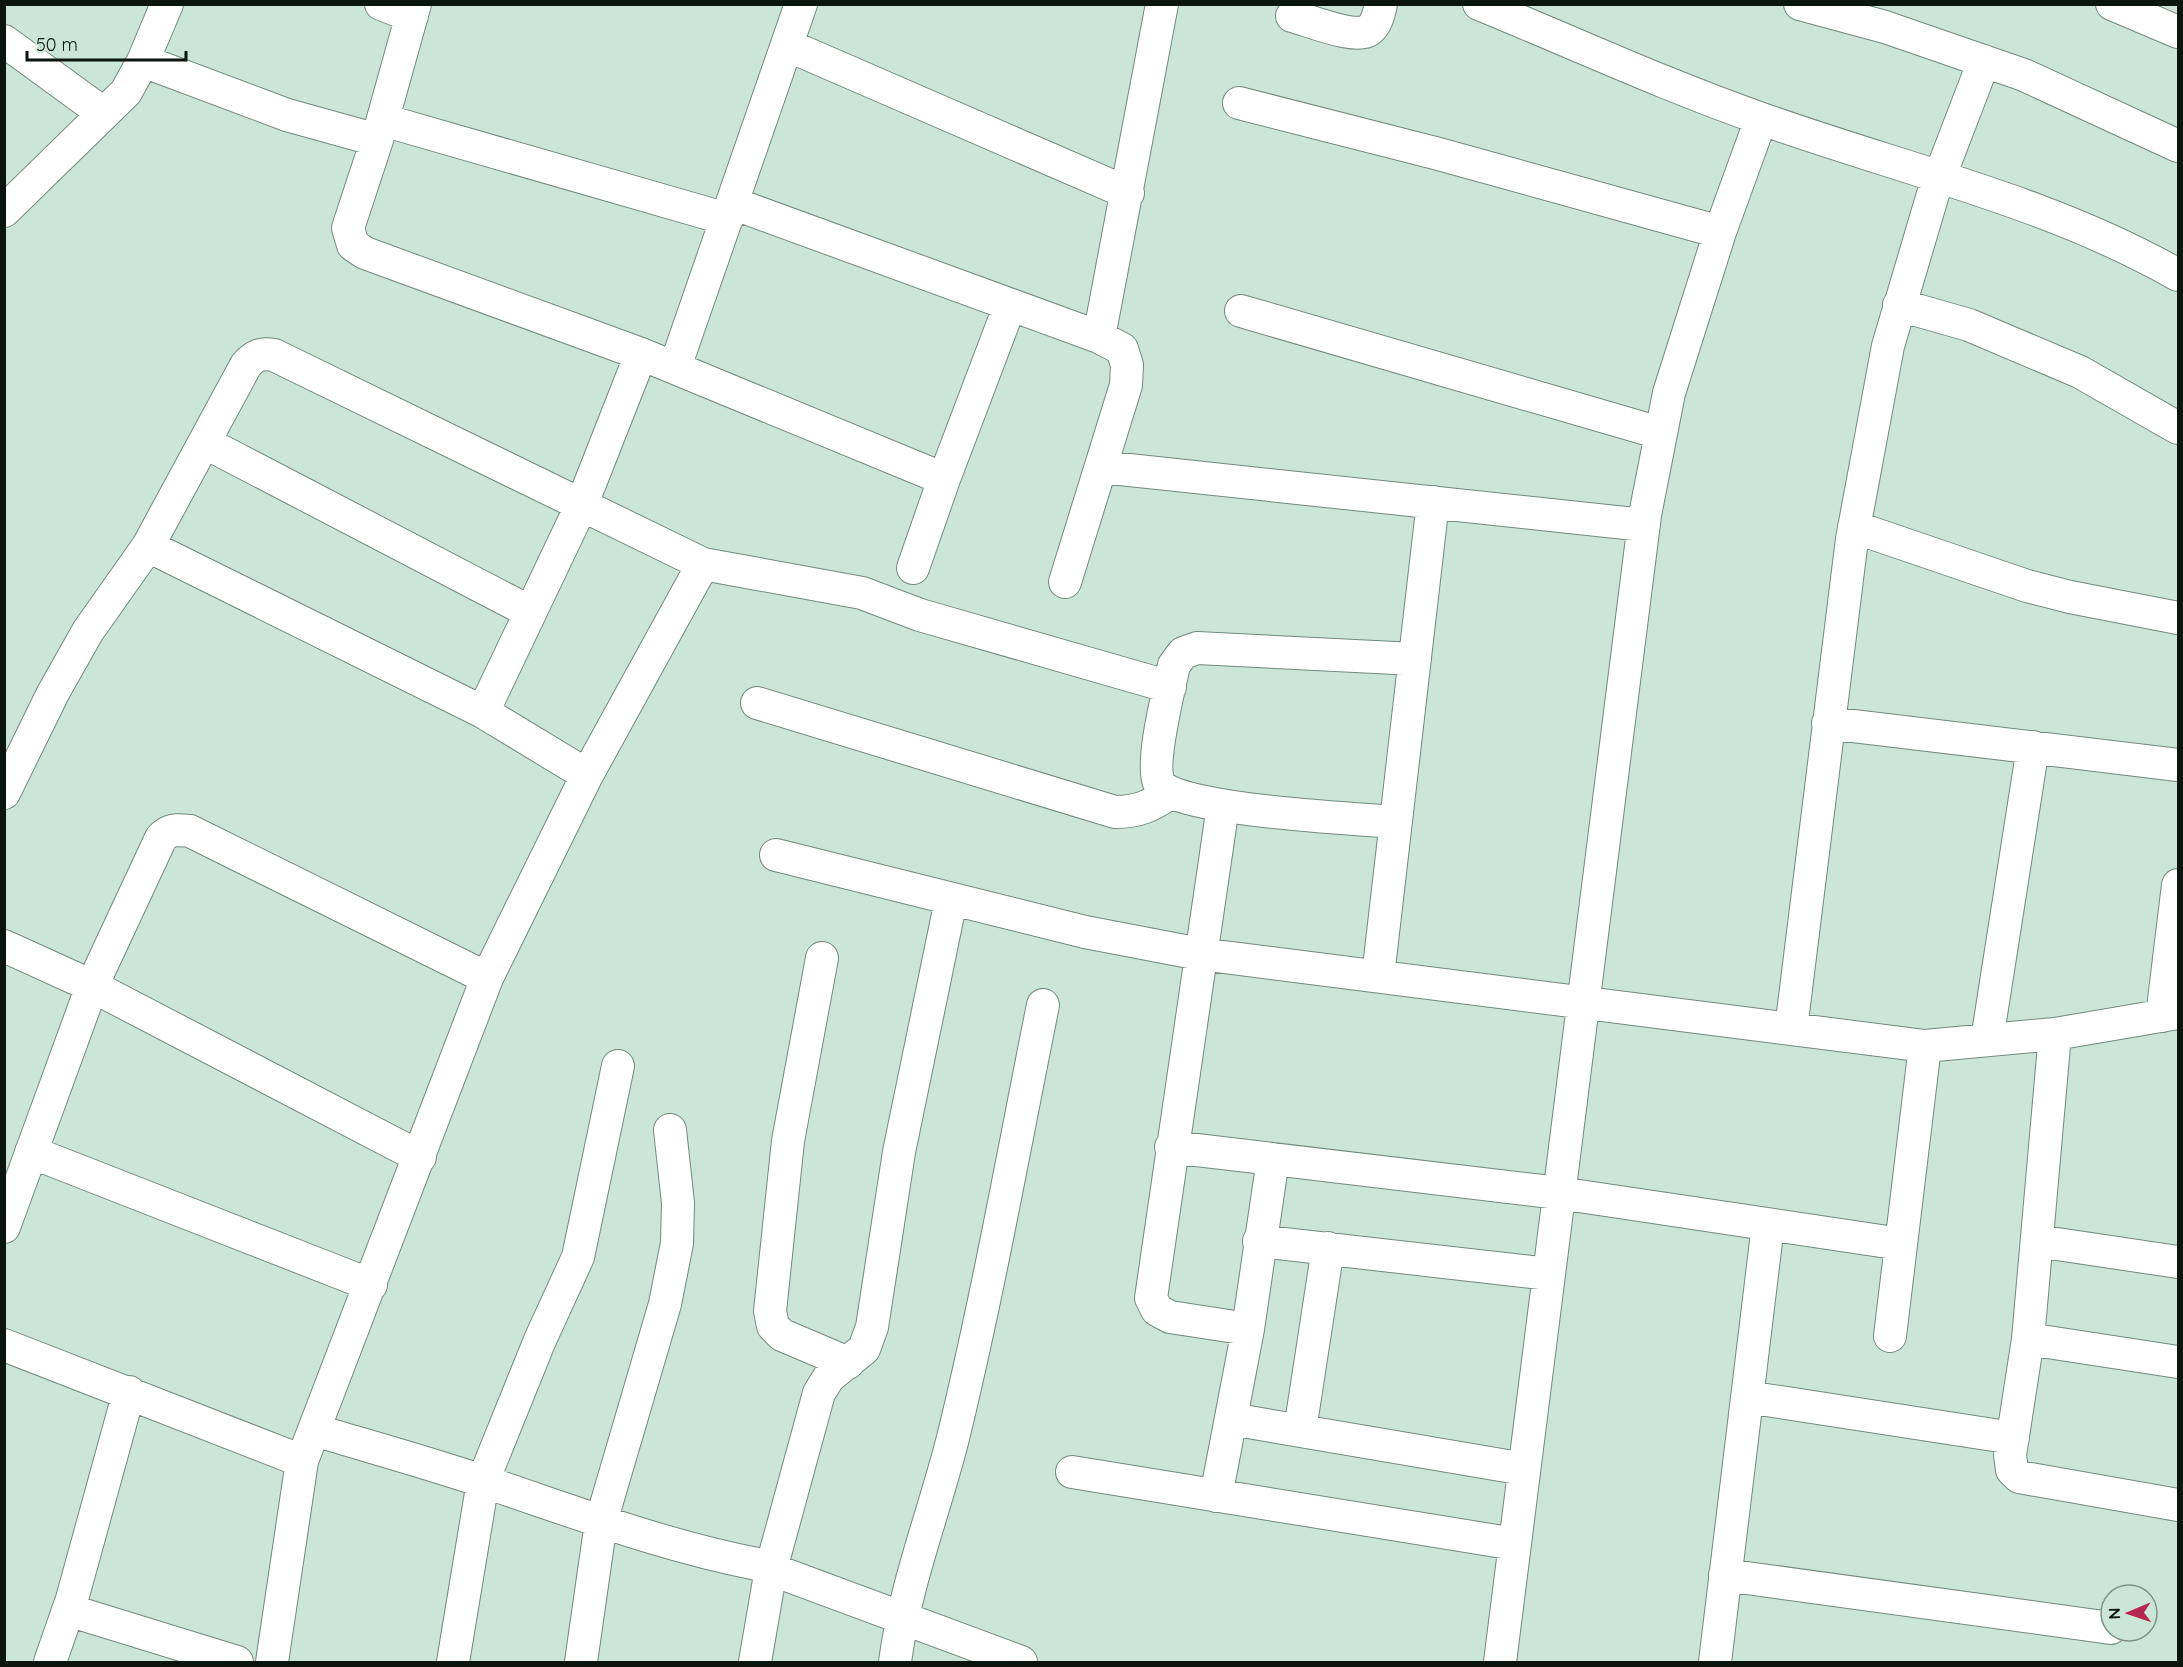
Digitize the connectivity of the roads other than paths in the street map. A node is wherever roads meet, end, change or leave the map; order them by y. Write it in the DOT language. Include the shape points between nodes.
graph roads {
  1 [pos="167,4"];
  2 [pos="381,4"];
  3 [pos="801,4"];
  4 [pos="1162,4"];
  5 [pos="1381,4"];
  6 [pos="1479,4"];
  7 [pos="1800,4"];
  8 [pos="2112,4"];
  9 [pos="414,10"];
  10 [pos="1292,16"];
  11 [pos="2178,32"];
  12 [pos="4,41"];
  13 [pos="787,45"];
  14 [pos="143,61"];
  15 [pos="1984,61"];
  16 [pos="1239,104"];
  17 [pos="103,113"];
  18 [pos="1761,119"];
  19 [pos="380,130"];
  20 [pos="2178,146"];
  21 [pos="1940,176"];
  22 [pos="1128,193"];
  23 [pos="4,211"];
  24 [pos="730,211"];
  25 [pos="1720,232"];
  26 [pos="2178,275"];
  27 [pos="1899,304"];
  28 [pos="1010,305"];
  29 [pos="1241,311"];
  30 [pos="1099,337"];
  31 [pos="641,354"];
  32 [pos="675,367"];
  33 [pos="2178,428"];
  34 [pos="1660,433"];
  35 [pos="206,443"];
  36 [pos="1101,467"];
  37 [pos="944,479"];
  38 [pos="1433,502"];
  39 [pos="582,504"];
  40 [pos="1644,525"];
  41 [pos="1854,527"];
  42 [pos="148,546"];
  43 [pos="703,564"];
  44 [pos="913,568"];
  45 [pos="1065,582"];
  46 [pos="530,612"];
  47 [pos="2178,618"];
  48 [pos="1414,659"];
  49 [pos="1170,687"];
  50 [pos="757,704"];
  51 [pos="483,712"];
  52 [pos="1828,723"];
  53 [pos="2033,747"];
  54 [pos="2178,765"];
  55 [pos="587,775"];
  56 [pos="4,793"];
  57 [pos="1170,793"];
  58 [pos="1223,806"];
  59 [pos="1396,822"];
  60 [pos="776,855"];
  61 [pos="2178,885"];
  62 [pos="951,900"];
  63 [pos="4,946"];
  64 [pos="1200,954"];
  65 [pos="822,958"];
  66 [pos="1378,976"];
  67 [pos="487,978"];
  68 [pos="92,986"];
  69 [pos="1584,1001"];
  70 [pos="1042,1005"];
  71 [pos="2170,1014"];
  72 [pos="1791,1029"];
  73 [pos="2055,1034"];
  74 [pos="1987,1040"];
  75 [pos="1925,1046"];
  76 [pos="618,1066"];
  77 [pos="670,1130"];
  78 [pos="1171,1147"];
  79 [pos="31,1152"];
  80 [pos="420,1157"];
  81 [pos="1273,1159"];
  82 [pos="1559,1193"];
  83 [pos="1768,1225"];
  84 [pos="4,1227"];
  85 [pos="1259,1240"];
  86 [pos="2037,1241"];
  87 [pos="1901,1244"];
  88 [pos="1328,1248"];
  89 [pos="2178,1262"];
  90 [pos="1549,1275"];
  91 [pos="371,1285"];
  92 [pos="1248,1329"];
  93 [pos="1890,1336"];
  94 [pos="2028,1340"];
  95 [pos="4,1345"];
  96 [pos="2178,1362"];
  97 [pos="848,1363"];
  98 [pos="129,1392"];
  99 [pos="1747,1397"];
  100 [pos="1232,1419"];
  101 [pos="314,1430"];
  102 [pos="1300,1430"];
  103 [pos="2013,1438"];
  104 [pos="302,1461"];
  105 [pos="1524,1469"];
  106 [pos="1072,1472"];
  107 [pos="483,1481"];
  108 [pos="1215,1496"];
  109 [pos="2178,1504"];
  110 [pos="601,1521"];
  111 [pos="1515,1544"];
  112 [pos="771,1569"];
  113 [pos="1725,1575"];
  114 [pos="68,1610"];
  115 [pos="901,1618"];
  116 [pos="2099,1626"];
  117 [pos="50,1662"];
  118 [pos="237,1662"];
  119 [pos="272,1662"];
  120 [pos="453,1662"];
  121 [pos="581,1662"];
  122 [pos="755,1662"];
  123 [pos="895,1662"];
  124 [pos="1021,1662"];
  125 [pos="1500,1662"];
  126 [pos="1714,1662"];
  1 -- 14 [label="street"];
  2 -- 9 [label="street"];
  3 -- 13 [label="street"];
  4 -- 22 [label="street"];
  5 -- 10 [label="street" via="1376,21 1364,33"];
  6 -- 18 [label="street"];
  7 -- 15 [label="street" via="1885,27"];
  8 -- 11 [label="street"];
  9 -- 19 [label="street"];
  12 -- 17 [label="street"];
  13 -- 22 [label="street"];
  13 -- 24 [label="street"];
  14 -- 17 [label="street" via="126,92"];
  14 -- 19 [label="street" via="286,115"];
  15 -- 20 [label="street" via="2024,75"];
  15 -- 21 [label="street"];
  16 -- 25 [label="street" via="1413,147"];
  17 -- 23 [label="street"];
  18 -- 21 [label="street"];
  18 -- 25 [label="street"];
  19 -- 24 [label="street"];
  19 -- 31 [label="street" via="348,228 353,245 365,253"];
  21 -- 26 [label="street" via="2069,222 2144,255"];
  21 -- 27 [label="street"];
  22 -- 30 [label="street"];
  24 -- 28 [label="street"];
  24 -- 32 [label="street"];
  25 -- 34 [label="street"];
  27 -- 33 [label="street" via="1970,325 2080,372"];
  27 -- 41 [label="street"];
  28 -- 30 [label="street"];
  28 -- 37 [label="street"];
  29 -- 34 [label="street"];
  30 -- 36 [label="street" via="1122,349 1127,365 1126,385"];
  31 -- 32 [label="street"];
  31 -- 39 [label="street"];
  32 -- 37 [label="street"];
  34 -- 40 [label="street"];
  35 -- 39 [label="street" via="246,364 263,353"];
  35 -- 42 [label="street"];
  35 -- 46 [label="street"];
  36 -- 38 [label="street"];
  36 -- 45 [label="street"];
  37 -- 44 [label="street"];
  38 -- 40 [label="street"];
  38 -- 48 [label="street"];
  39 -- 43 [label="street"];
  39 -- 46 [label="street"];
  40 -- 69 [label="street"];
  41 -- 47 [label="street" via="2027,586"];
  41 -- 52 [label="street"];
  42 -- 51 [label="street"];
  42 -- 56 [label="street" via="88,631"];
  43 -- 49 [label="street" via="862,593 920,615"];
  43 -- 55 [label="street"];
  46 -- 51 [label="street"];
  48 -- 49 [label="street" via="1197,648 1183,653 1174,665"];
  48 -- 59 [label="street"];
  49 -- 57 [label="street" via="1155,765 1159,784"];
  50 -- 57 [label="street" via="1115,812 1148,808"];
  51 -- 55 [label="street"];
  52 -- 53 [label="street"];
  52 -- 72 [label="street"];
  53 -- 54 [label="street"];
  53 -- 74 [label="street"];
  55 -- 67 [label="street"];
  57 -- 58 [label="street"];
  58 -- 59 [label="street"];
  58 -- 64 [label="street"];
  59 -- 66 [label="street"];
  60 -- 62 [label="street"];
  61 -- 71 [label="street"];
  62 -- 64 [label="street"];
  62 -- 97 [label="street" via="898,1152 872,1327 864,1349"];
  63 -- 68 [label="street"];
  64 -- 66 [label="street"];
  64 -- 78 [label="street"];
  65 -- 97 [label="street" via="788,1142 770,1311 773,1326 782,1335"];
  66 -- 69 [label="street"];
  67 -- 68 [label="street" via="190,831 175,829 161,838"];
  67 -- 80 [label="street"];
  68 -- 79 [label="street"];
  68 -- 80 [label="street"];
  69 -- 72 [label="street"];
  69 -- 82 [label="street"];
  70 -- 115 [label="street" via="955,1428"];
  71 -- 73 [label="street"];
  72 -- 75 [label="street"];
  73 -- 74 [label="street"];
  73 -- 86 [label="street"];
  74 -- 75 [label="street"];
  75 -- 87 [label="street"];
  76 -- 107 [label="street" via="578,1257"];
  77 -- 110 [label="street" via="678,1203 677,1243 665,1304"];
  78 -- 81 [label="street"];
  78 -- 92 [label="street" via="1150,1298 1157,1310 1170,1317"];
  79 -- 84 [label="street"];
  79 -- 91 [label="street"];
  80 -- 91 [label="street"];
  81 -- 82 [label="street"];
  81 -- 85 [label="street"];
  82 -- 83 [label="street"];
  82 -- 90 [label="street"];
  83 -- 87 [label="street"];
  83 -- 99 [label="street"];
  85 -- 88 [label="street"];
  85 -- 92 [label="street"];
  86 -- 89 [label="street"];
  86 -- 94 [label="street"];
  87 -- 93 [label="street"];
  88 -- 90 [label="street"];
  88 -- 102 [label="street"];
  90 -- 105 [label="street"];
  91 -- 101 [label="street"];
  92 -- 100 [label="street"];
  94 -- 96 [label="street"];
  94 -- 103 [label="street"];
  95 -- 98 [label="street"];
  97 -- 112 [label="street" via="829,1377 819,1393"];
  98 -- 104 [label="street"];
  98 -- 114 [label="street"];
  99 -- 103 [label="street"];
  99 -- 113 [label="street"];
  100 -- 102 [label="street"];
  100 -- 108 [label="street"];
  101 -- 104 [label="street"];
  101 -- 107 [label="street"];
  102 -- 105 [label="street"];
  103 -- 109 [label="street" via="2012,1470 2019,1477"];
  104 -- 119 [label="street"];
  105 -- 111 [label="street"];
  106 -- 108 [label="street"];
  107 -- 110 [label="street"];
  107 -- 120 [label="street"];
  108 -- 111 [label="street"];
  110 -- 112 [label="street"];
  110 -- 121 [label="street"];
  111 -- 125 [label="street"];
  112 -- 115 [label="street"];
  112 -- 122 [label="street"];
  113 -- 116 [label="street"];
  113 -- 126 [label="street"];
  114 -- 117 [label="street"];
  114 -- 118 [label="street"];
  115 -- 123 [label="street"];
  115 -- 124 [label="street"];
}
